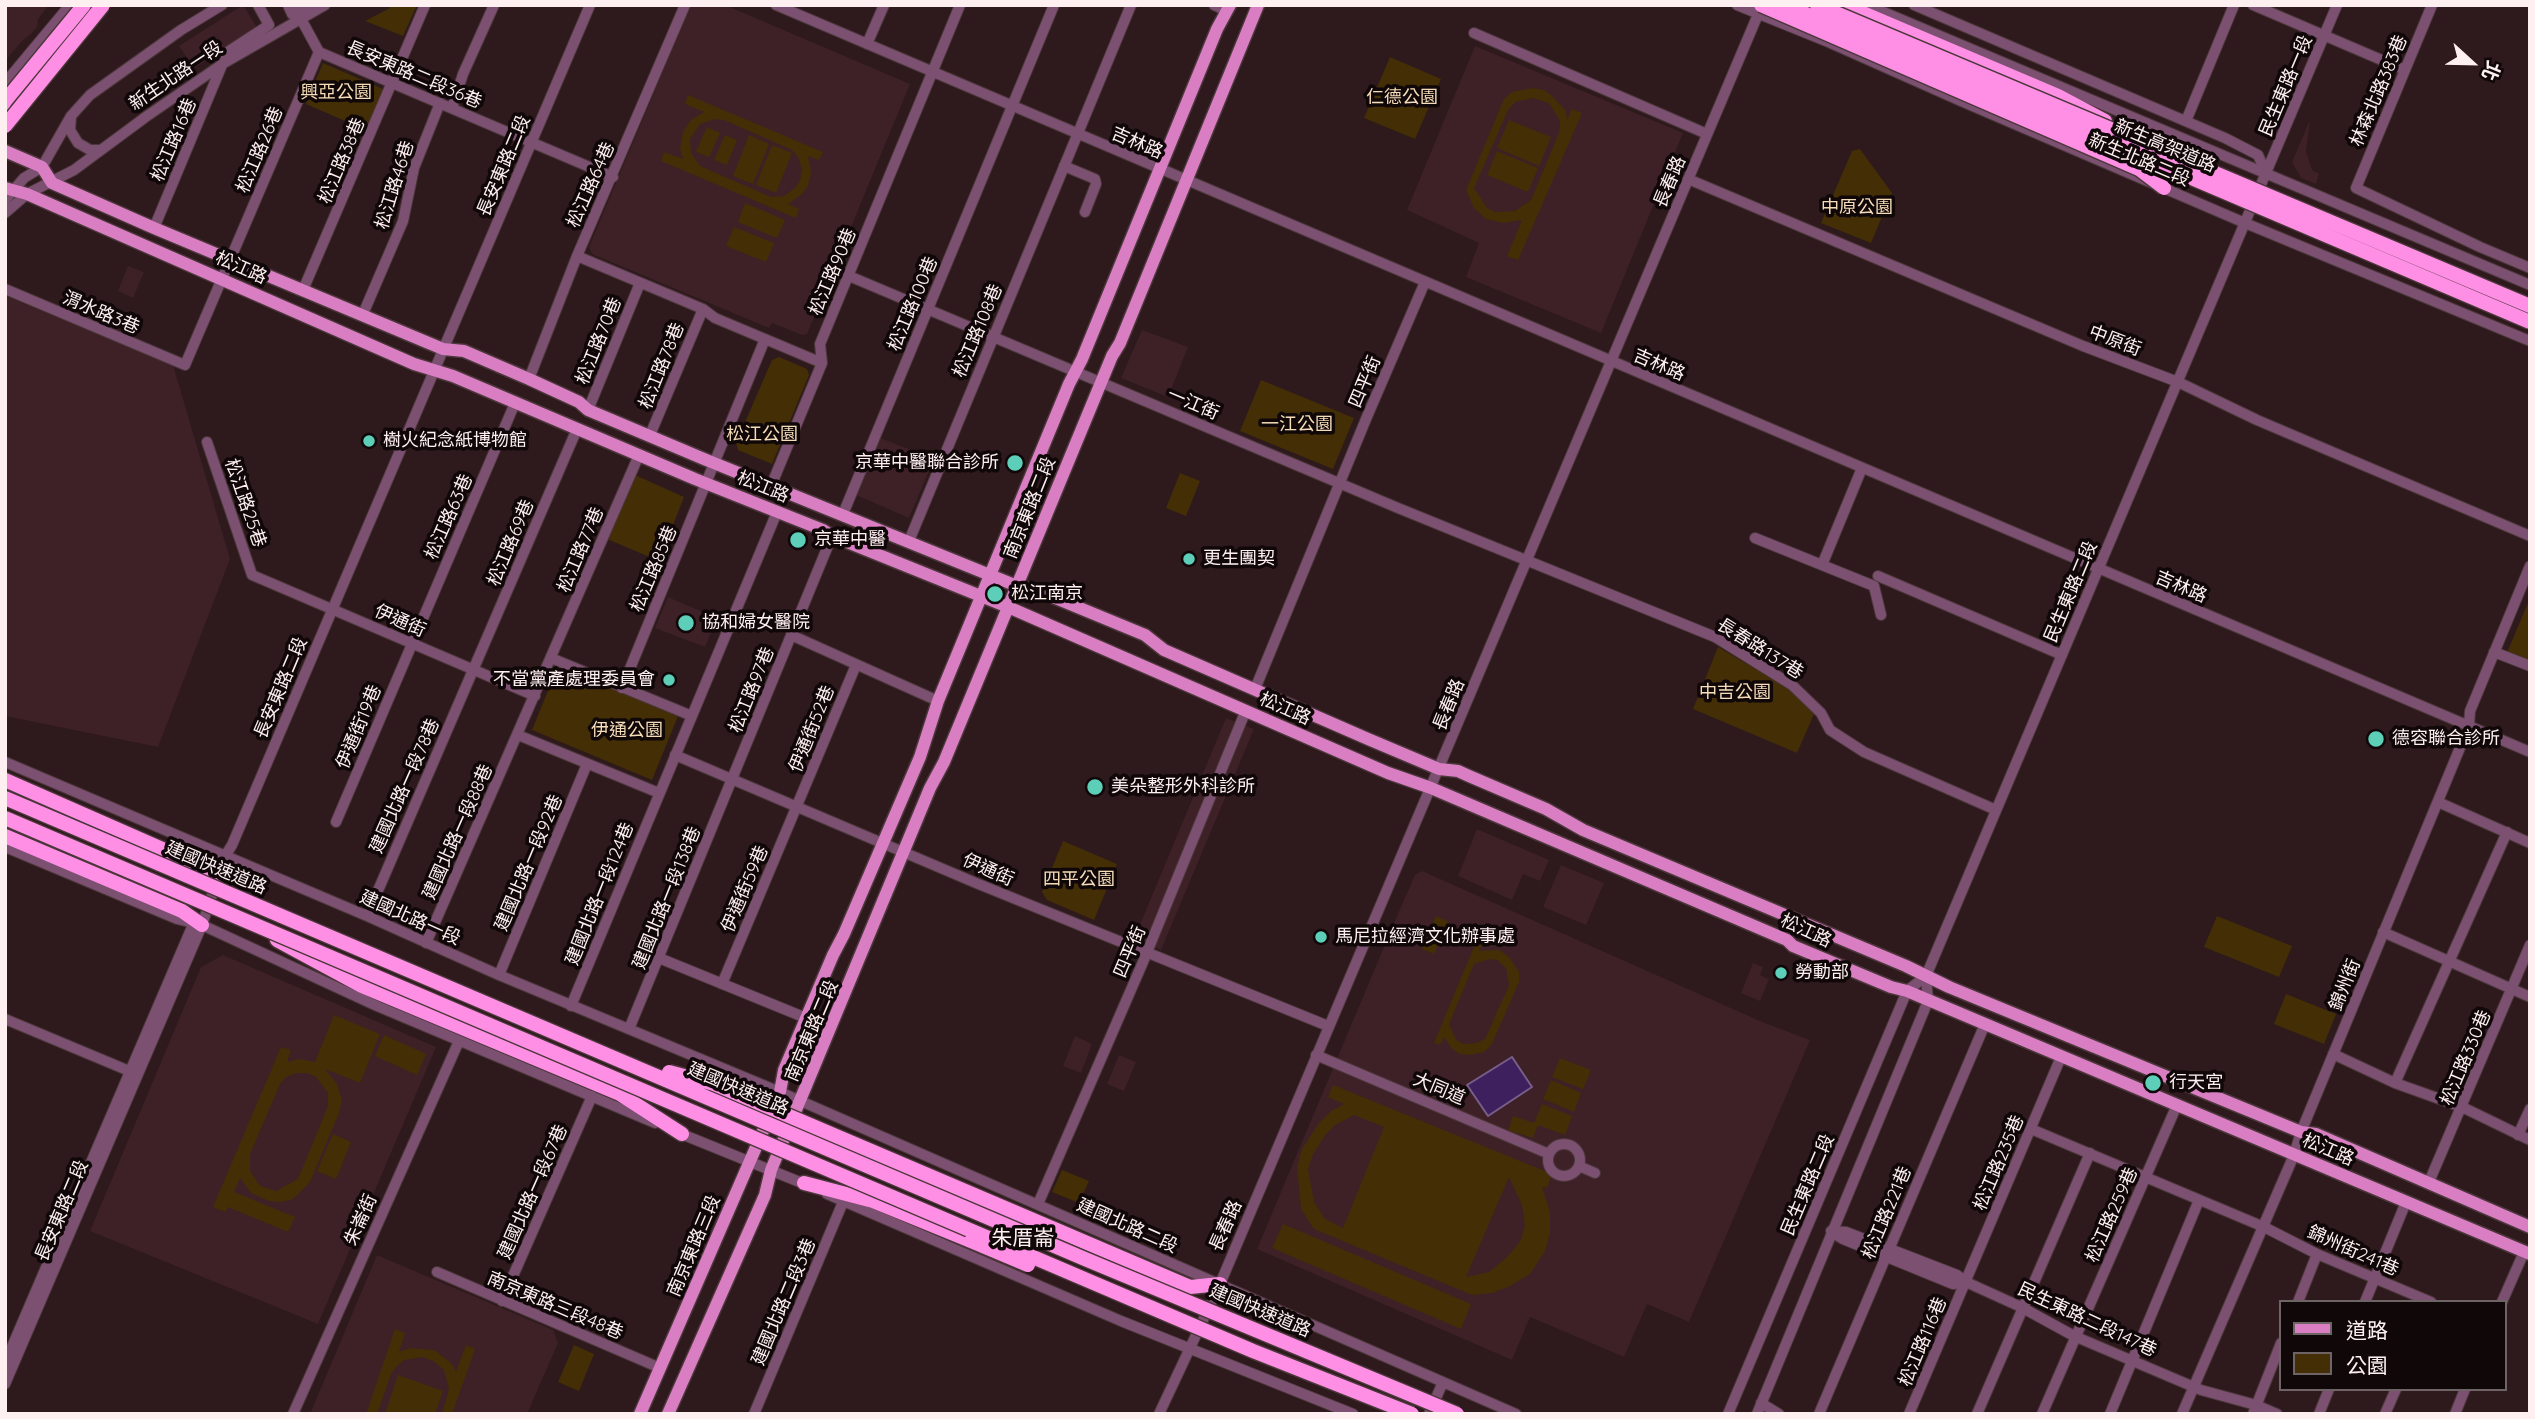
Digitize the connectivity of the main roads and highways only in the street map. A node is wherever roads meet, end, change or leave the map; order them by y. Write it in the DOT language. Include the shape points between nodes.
graph roads {
  1 [pos="84,5"];
  2 [pos="92,5"];
  3 [pos="103,5"];
  4 [pos="1258,5"];
  5 [pos="1785,5"];
  6 [pos="1817,5"];
  7 [pos="1844,5"];
  8 [pos="1228,8"];
  9 [pos="1760,8"];
  10 [pos="5,101"];
  11 [pos="5,112"];
  12 [pos="5,127"];
  13 [pos="5,151"];
  14 [pos="2169,153"];
  15 [pos="2164,188"];
  16 [pos="7,193"];
  17 [pos="27,194"];
  18 [pos="2530,306"];
  19 [pos="2530,322"];
  20 [pos="990,576"];
  21 [pos="1017,586"];
  22 [pos="982,596"];
  23 [pos="1009,607"];
  24 [pos="5,780"];
  25 [pos="5,798"];
  26 [pos="5,818"];
  27 [pos="5,836"];
  28 [pos="219,873"];
  29 [pos="233,916"];
  30 [pos="197,923"];
  31 [pos="626,1061"];
  32 [pos="779,1091"];
  33 [pos="682,1134"];
  34 [pos="804,1184"];
  35 [pos="2530,1227"];
  36 [pos="2527,1253"];
  37 [pos="1220,1284"];
  38 [pos="1253,1351"];
  39 [pos="640,1414"];
  40 [pos="668,1414"];
  41 [pos="1412,1414"];
  42 [pos="1457,1414"];
  1 -- 10 [label="highway, bridge"];
  2 -- 11 [label="highway"];
  3 -- 12 [label="highway, bridge"];
  4 -- 21 [label="main road, 南京東路二段"];
  5 -- 19 [label="highway, 新生高架道路, bridge"];
  6 -- 14 [label="highway, 新生高架道路, bridge"];
  7 -- 14 [label="highway, bridge" via="2057,96"];
  8 -- 20 [label="main road, 南京東路二段"];
  9 -- 15 [label="highway, bridge" via="2139,169"];
  13 -- 20 [label="main road, 松江路" via="42,167 52,183 154,228 443,349 464,351 588,410"];
  14 -- 18 [label="highway, 新生高架道路, bridge"];
  16 -- 17 [label="main road, 新生北路一段"];
  17 -- 22 [label="main road, 松江路" via="414,364"];
  20 -- 21 [label="main road, 松江路"];
  20 -- 22 [label="main road, 南京東路二段"];
  21 -- 23 [label="main road, 南京東路二段"];
  21 -- 35 [label="main road, 松江路" via="1145,635 1164,650 1439,769 1458,771 1583,830 1926,976 2301,1132 2316,1134"];
  22 -- 23 [label="main road, 松江路"];
  22 -- 32 [label="main road, 南京東路二段" via="920,757 784,1070"];
  23 -- 36 [label="main road, 松江路" via="1891,988"];
  23 -- 40 [label="main road, 南京東路二段" via="771,1170 765,1195"];
  24 -- 28 [label="highway"];
  25 -- 31 [label="highway, 建國快速道路, bridge"];
  26 -- 29 [label="highway, bridge"];
  27 -- 30 [label="highway" via="182,911"];
  29 -- 33 [label="highway, bridge" via="362,986 620,1094"];
  29 -- 38 [label="highway, bridge"];
  31 -- 37 [label="highway, bridge" via="713,1084 1190,1287"];
  31 -- 42 [label="highway, 建國快速道路, bridge"];
  32 -- 39 [label="main road, 南京東路三段"];
  34 -- 38 [label="highway, bridge" via="873,1201 1200,1337"];
  38 -- 41 [label="highway, bridge"];
}
